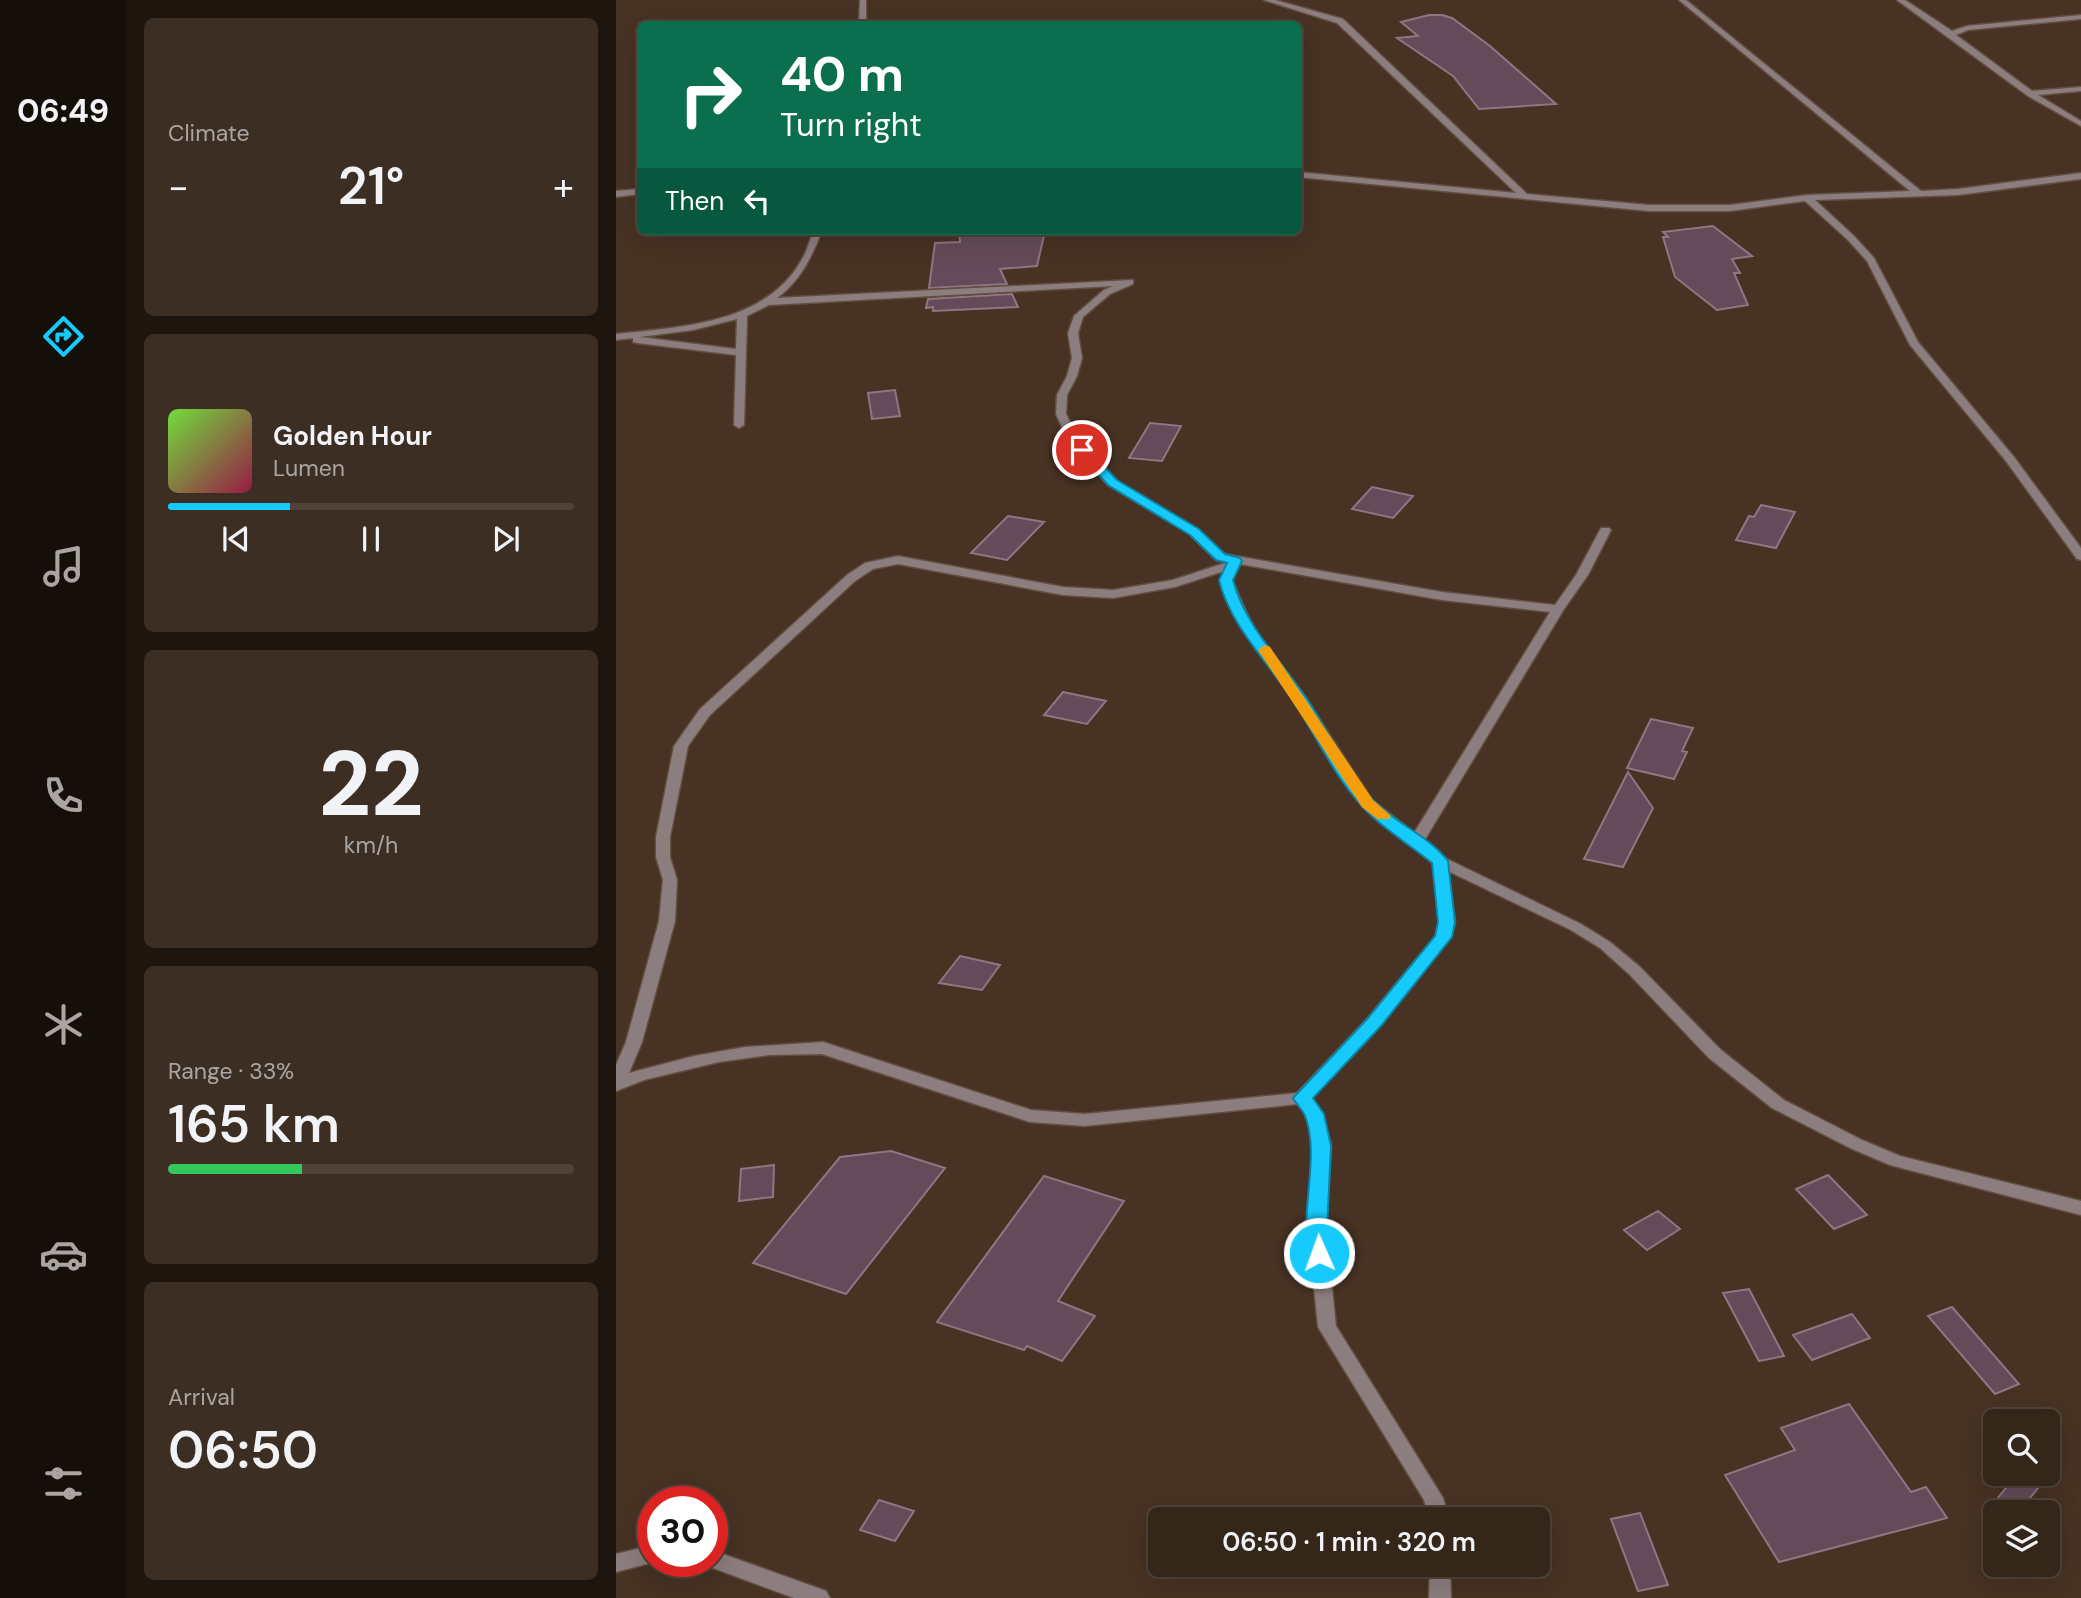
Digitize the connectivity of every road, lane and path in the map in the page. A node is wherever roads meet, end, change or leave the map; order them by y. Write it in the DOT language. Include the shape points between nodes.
graph roads {
  1 [pos="863,0"];
  2 [pos="1267,0"];
  3 [pos="1682,0"];
  4 [pos="1900,0"];
  5 [pos="2081,18"];
  6 [pos="863,21"];
  7 [pos="1951,34"];
  8 [pos="2081,89"];
  9 [pos="2033,93"];
  10 [pos="2081,124"];
  11 [pos="1302,174"];
  12 [pos="2081,176"];
  13 [pos="637,192"];
  14 [pos="616,194"];
  15 [pos="1919,194"];
  16 [pos="1526,197"];
  17 [pos="1807,198"];
  18 [pos="816,235"];
  19 [pos="764,302"];
  20 [pos="742,314"];
  21 [pos="616,337"];
  22 [pos="740,353"];
  23 [pos="739,425"];
  24 [pos="1605,530"];
  25 [pos="2081,556"];
  26 [pos="1234,563"];
  27 [pos="1558,609"];
  28 [pos="1416,842"];
  29 [pos="1440,861"];
  30 [pos="617,1083"];
  31 [pos="1302,1098"];
  32 [pos="2081,1208"];
  33 [pos="1436,1507"];
  34 [pos="637,1558"];
  35 [pos="616,1563"];
  36 [pos="728,1565"];
  37 [pos="1440,1577"];
  38 [pos="819,1598"];
  39 [pos="1440,1598"];
  1 -- 6 [label="street"];
  2 -- 16 [label="street" via="1340,21"];
  3 -- 15 [label="street"];
  4 -- 7 [label="street"];
  5 -- 7 [label="street" via="1966,28"];
  7 -- 9 [label="street"];
  8 -- 9 [label="street"];
  9 -- 10 [label="street"];
  11 -- 16 [label="street"];
  12 -- 15 [label="street"];
  13 -- 14 [label="street"];
  15 -- 17 [label="street"];
  16 -- 17 [label="street" via="1649,208 1730,208"];
  17 -- 25 [label="street" via="1871,260 1914,343 2010,458"];
  18 -- 19 [label="street" via="804,266"];
  19 -- 20 [label="street"];
  19 -- 26 [label="street" via="1130,282 1107,292 1079,316 1073,332 1077,358 1062,395 1061,414 1072,438 1112,483 1195,532 1220,557"];
  20 -- 21 [label="street" via="677,330"];
  20 -- 22 [label="street"];
  21 -- 22 [label="street"];
  22 -- 23 [label="street"];
  24 -- 27 [label="street"];
  26 -- 27 [label="street"];
  26 -- 28 [label="street" via="1226,580 1247,626 1367,803"];
  26 -- 30 [label="street" via="1175,583 1113,594 1063,592 898,560 869,566 851,578 705,712 681,746 663,837 670,880 667,921 634,1042"];
  27 -- 28 [label="street"];
  28 -- 29 [label="street"];
  29 -- 31 [label="street" via="1447,922 1443,937 1374,1022"];
  29 -- 32 [label="street" via="1605,945 1715,1054 1778,1104 1896,1161"];
  30 -- 31 [label="street" via="701,1058 788,1046 823,1048 1030,1116 1057,1120"];
  31 -- 33 [label="street" via="1314,1114 1322,1146 1317,1230 1327,1327"];
  34 -- 35 [label="street"];
  36 -- 38 [label="street"];
  37 -- 39 [label="street"];
}
